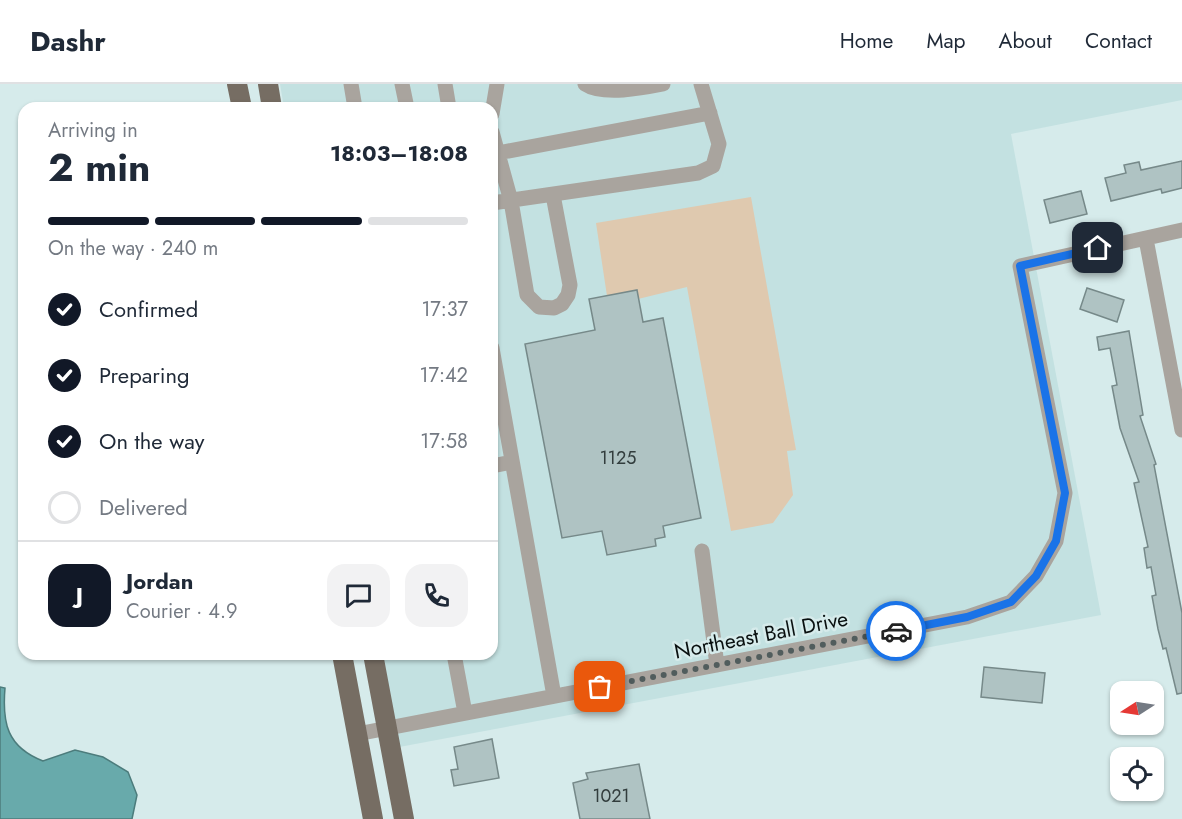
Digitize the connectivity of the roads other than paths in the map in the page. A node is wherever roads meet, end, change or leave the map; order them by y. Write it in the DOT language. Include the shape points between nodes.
graph roads {
  1 [pos="237,84"];
  2 [pos="268,84"];
  3 [pos="351,84"];
  4 [pos="402,84"];
  5 [pos="445,84"];
  6 [pos="497,84"];
  7 [pos="585,84"];
  8 [pos="663,84"];
  9 [pos="701,84"];
  10 [pos="241,102"];
  11 [pos="271,102"];
  12 [pos="354,102"];
  13 [pos="405,102"];
  14 [pos="448,102"];
  15 [pos="494,102"];
  16 [pos="710,113"];
  17 [pos="498,143"];
  18 [pos="498,154"];
  19 [pos="553,195"];
  20 [pos="511,201"];
  21 [pos="498,202"];
  22 [pos="1182,230"];
  23 [pos="1146,239"];
  24 [pos="498,382"];
  25 [pos="1182,429"];
  26 [pos="512,462"];
  27 [pos="498,465"];
  28 [pos="702,551"];
  29 [pos="343,660"];
  30 [pos="374,660"];
  31 [pos="455,660"];
  32 [pos="717,665"];
  33 [pos="554,696"];
  34 [pos="465,713"];
  35 [pos="387,729"];
  36 [pos="357,734"];
  37 [pos="373,819"];
  38 [pos="404,819"];
  1 -- 10 [label="main road"];
  2 -- 11 [label="main road"];
  3 -- 12 [label="street"];
  4 -- 13 [label="street"];
  5 -- 14 [label="street"];
  6 -- 15 [label="street"];
  7 -- 8 [label="street" via="617,91"];
  9 -- 16 [label="street"];
  16 -- 17 [label="street"];
  16 -- 19 [label="street" via="719,144 713,166 698,173"];
  18 -- 20 [label="street"];
  19 -- 20 [label="street"];
  19 -- 20 [label="street" via="570,285 568,296 554,308 539,307 527,295"];
  20 -- 21 [label="street"];
  22 -- 23 [label="street, Northeast Ball Drive"];
  23 -- 25 [label="street"];
  23 -- 32 [label="street, Northeast Ball Drive" via="1020,266 1065,493 1056,541 1036,576 1011,602 967,617"];
  24 -- 26 [label="street"];
  26 -- 27 [label="street"];
  26 -- 33 [label="street"];
  28 -- 32 [label="street"];
  29 -- 36 [label="main road"];
  30 -- 35 [label="main road"];
  31 -- 34 [label="street"];
  32 -- 33 [label="street, Northeast Ball Drive"];
  33 -- 34 [label="street, Northeast Ball Drive"];
  34 -- 35 [label="street, Northeast Ball Drive"];
  35 -- 36 [label="street, Northeast Ball Drive"];
  35 -- 38 [label="main road"];
  36 -- 37 [label="main road"];
}
